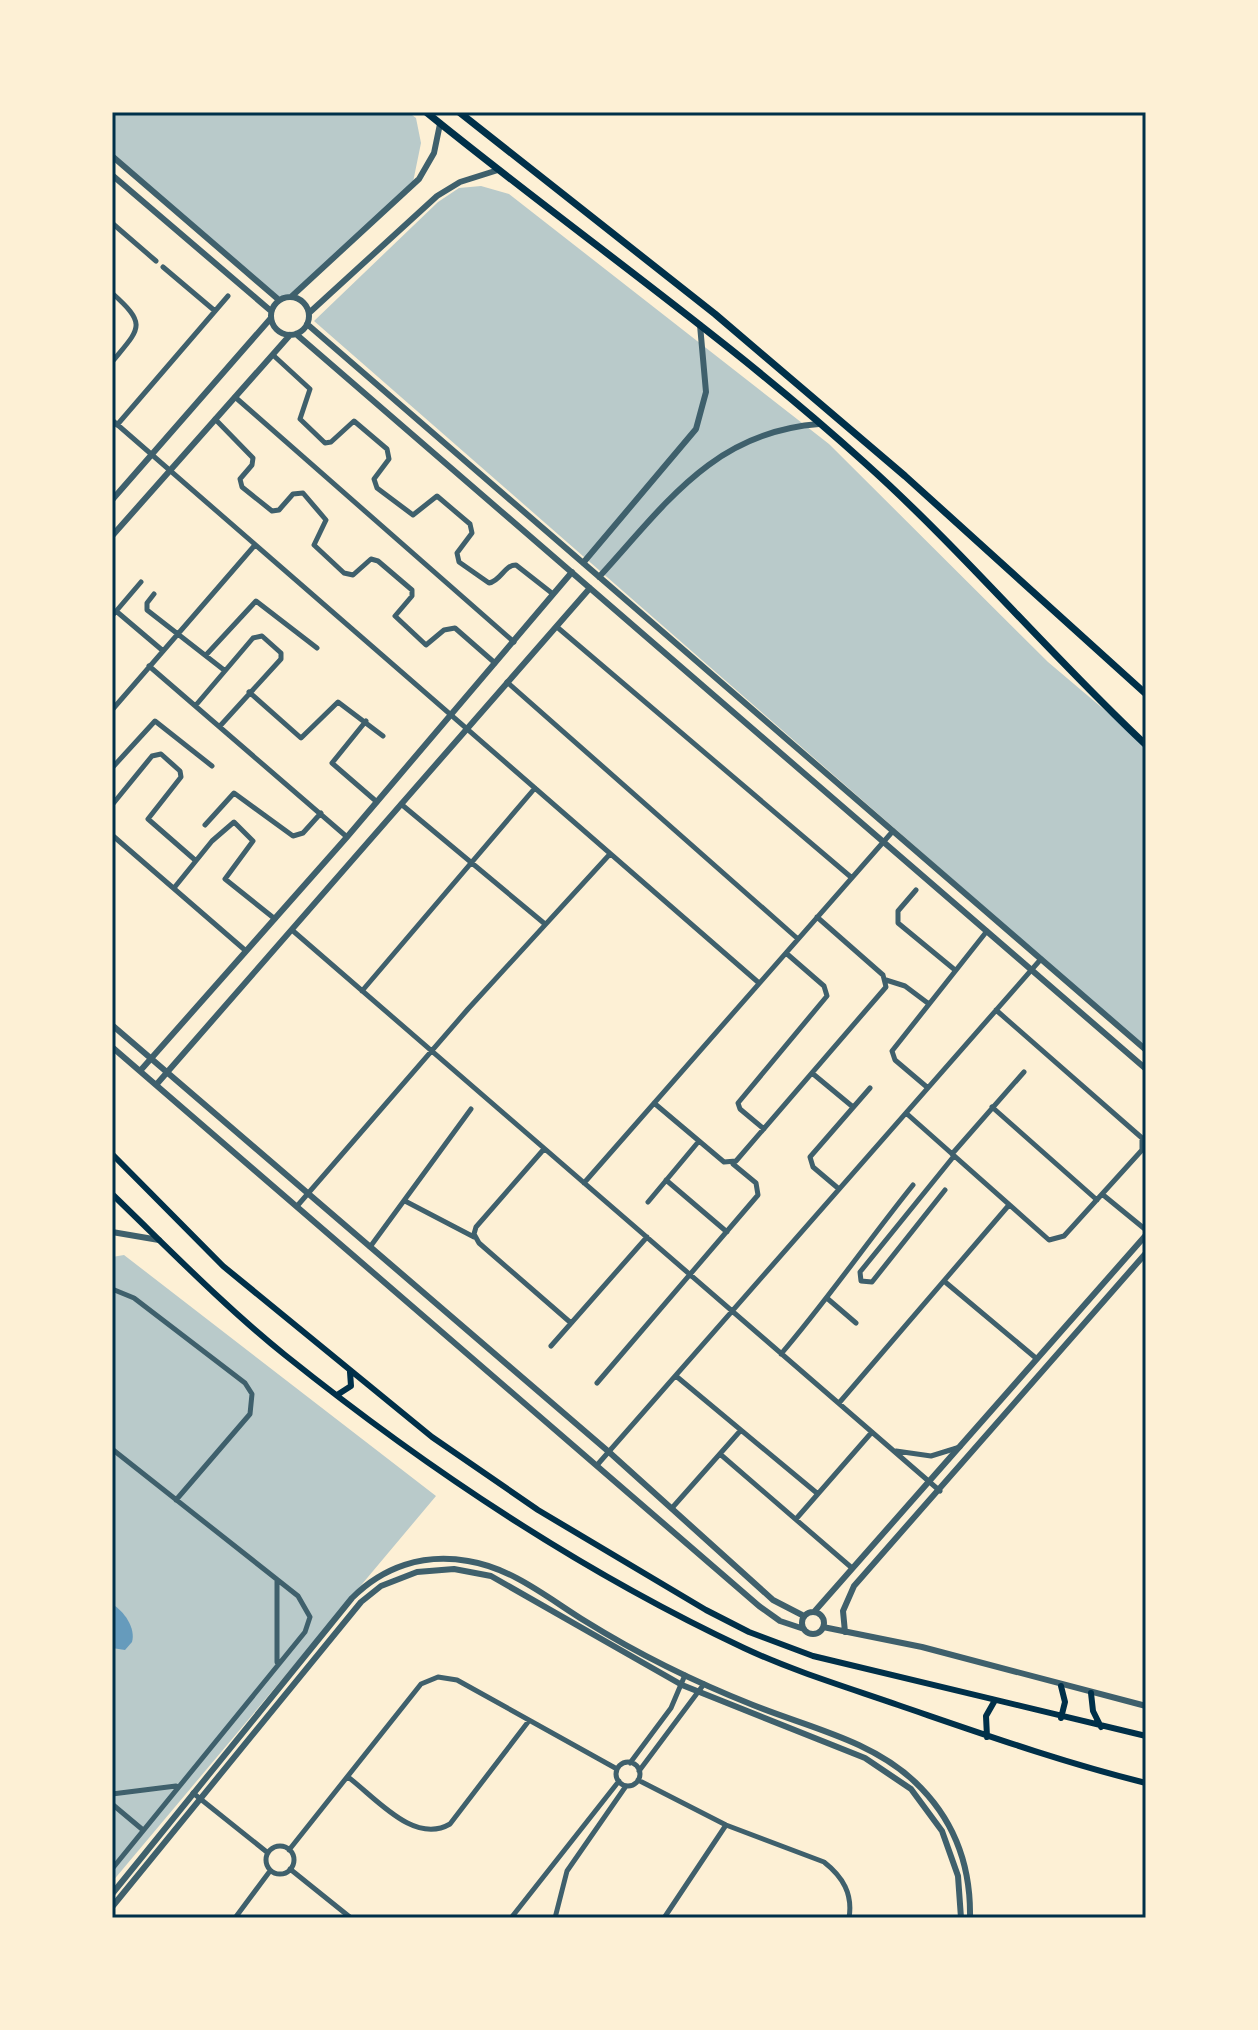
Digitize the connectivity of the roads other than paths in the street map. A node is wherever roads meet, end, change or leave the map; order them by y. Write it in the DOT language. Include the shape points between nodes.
graph roads {
  1 [pos="426,112"];
  2 [pos="459,112"];
  3 [pos="440,124"];
  4 [pos="112,156"];
  5 [pos="498,170"];
  6 [pos="112,175"];
  7 [pos="112,223"];
  8 [pos="156,261"];
  9 [pos="163,267"];
  10 [pos="112,293"];
  11 [pos="228,296"];
  12 [pos="291,297"];
  13 [pos="279,300"];
  14 [pos="215,311"];
  15 [pos="309,313"];
  16 [pos="271,314"];
  17 [pos="307,324"];
  18 [pos="700,325"];
  19 [pos="293,334"];
  20 [pos="272,354"];
  21 [pos="112,362"];
  22 [pos="235,396"];
  23 [pos="215,419"];
  24 [pos="115,422"];
  25 [pos="819,424"];
  26 [pos="152,454"];
  27 [pos="170,470"];
  28 [pos="112,500"];
  29 [pos="112,536"];
  30 [pos="255,545"];
  31 [pos="583,563"];
  32 [pos="572,572"];
  33 [pos="599,577"];
  34 [pos="141,582"];
  35 [pos="590,588"];
  36 [pos="154,594"];
  37 [pos="553,594"];
  38 [pos="114,613"];
  39 [pos="557,627"];
  40 [pos="176,633"];
  41 [pos="514,642"];
  42 [pos="317,648"];
  43 [pos="162,650"];
  44 [pos="206,655"];
  45 [pos="496,663"];
  46 [pos="149,666"];
  47 [pos="224,670"];
  48 [pos="507,682"];
  49 [pos="249,692"];
  50 [pos="1146,694"];
  51 [pos="196,705"];
  52 [pos="112,710"];
  53 [pos="451,715"];
  54 [pos="366,721"];
  55 [pos="220,726"];
  56 [pos="467,729"];
  57 [pos="383,736"];
  58 [pos="1146,745"];
  59 [pos="212,766"];
  60 [pos="112,768"];
  61 [pos="535,788"];
  62 [pos="377,802"];
  63 [pos="401,804"];
  64 [pos="112,805"];
  65 [pos="321,813"];
  66 [pos="205,825"];
  67 [pos="893,831"];
  68 [pos="112,835"];
  69 [pos="347,837"];
  70 [pos="883,841"];
  71 [pos="610,854"];
  72 [pos="195,860"];
  73 [pos="471,864"];
  74 [pos="852,878"];
  75 [pos="174,888"];
  76 [pos="916,890"];
  77 [pos="817,917"];
  78 [pos="275,919"];
  79 [pos="545,924"];
  80 [pos="292,930"];
  81 [pos="987,931"];
  82 [pos="798,939"];
  83 [pos="246,951"];
  84 [pos="786,953"];
  85 [pos="1041,959"];
  86 [pos="1032,970"];
  87 [pos="955,971"];
  88 [pos="886,980"];
  89 [pos="759,983"];
  90 [pos="362,991"];
  91 [pos="929,1004"];
  92 [pos="996,1010"];
  93 [pos="112,1025"];
  94 [pos="112,1047"];
  95 [pos="1146,1050"];
  96 [pos="433,1052"];
  97 [pos="150,1059"];
  98 [pos="1146,1069"];
  99 [pos="140,1071"];
  100 [pos="1024,1072"];
  101 [pos="167,1073"];
  102 [pos="812,1073"];
  103 [pos="156,1085"];
  104 [pos="870,1088"];
  105 [pos="928,1088"];
  106 [pos="654,1103"];
  107 [pos="853,1107"];
  108 [pos="992,1107"];
  109 [pos="471,1109"];
  110 [pos="906,1113"];
  111 [pos="764,1129"];
  112 [pos="699,1141"];
  113 [pos="544,1149"];
  114 [pos="112,1154"];
  115 [pos="953,1155"];
  116 [pos="733,1163"];
  117 [pos="666,1180"];
  118 [pos="584,1183"];
  119 [pos="913,1185"];
  120 [pos="839,1189"];
  121 [pos="945,1190"];
  122 [pos="112,1194"];
  123 [pos="307,1194"];
  124 [pos="1102,1194"];
  125 [pos="1097,1200"];
  126 [pos="405,1201"];
  127 [pos="648,1202"];
  128 [pos="298,1205"];
  129 [pos="1009,1205"];
  130 [pos="897,1227"];
  131 [pos="112,1232"];
  132 [pos="727,1232"];
  133 [pos="1146,1232"];
  134 [pos="907,1236"];
  135 [pos="474,1237"];
  136 [pos="647,1237"];
  137 [pos="159,1240"];
  138 [pos="370,1247"];
  139 [pos="1146,1253"];
  140 [pos="690,1275"];
  141 [pos="944,1281"];
  142 [pos="112,1289"];
  143 [pos="828,1299"];
  144 [pos="732,1311"];
  145 [pos="571,1323"];
  146 [pos="856,1323"];
  147 [pos="551,1346"];
  148 [pos="781,1354"];
  149 [pos="1037,1359"];
  150 [pos="349,1370"];
  151 [pos="676,1376"];
  152 [pos="597,1383"];
  153 [pos="337,1395"];
  154 [pos="839,1403"];
  155 [pos="741,1430"];
  156 [pos="872,1432"];
  157 [pos="960,1446"];
  158 [pos="112,1449"];
  159 [pos="892,1450"];
  160 [pos="609,1452"];
  161 [pos="720,1454"];
  162 [pos="598,1464"];
  163 [pos="930,1482"];
  164 [pos="940,1491"];
  165 [pos="818,1494"];
  166 [pos="176,1500"];
  167 [pos="672,1508"];
  168 [pos="796,1519"];
  169 [pos="852,1568"];
  170 [pos="748,1578"];
  171 [pos="277,1580"];
  172 [pos="739,1588"];
  173 [pos="814,1612"];
  174 [pos="804,1616"];
  175 [pos="823,1627"];
  176 [pos="804,1629"];
  177 [pos="845,1632"];
  178 [pos="277,1663"];
  179 [pos="685,1675"];
  180 [pos="704,1684"];
  181 [pos="682,1685"];
  182 [pos="1061,1686"];
  183 [pos="697,1692"];
  184 [pos="1091,1693"];
  185 [pos="994,1702"];
  186 [pos="1146,1706"];
  187 [pos="1061,1718"];
  188 [pos="528,1722"];
  189 [pos="1101,1727"];
  190 [pos="1146,1736"];
  191 [pos="987,1737"];
  192 [pos="630,1763"];
  193 [pos="617,1769"];
  194 [pos="639,1771"];
  195 [pos="348,1777"];
  196 [pos="638,1780"];
  197 [pos="619,1781"];
  198 [pos="1146,1783"];
  199 [pos="177,1786"];
  200 [pos="626,1786"];
  201 [pos="193,1793"];
  202 [pos="112,1794"];
  203 [pos="200,1798"];
  204 [pos="112,1804"];
  205 [pos="726,1825"];
  206 [pos="143,1830"];
  207 [pos="289,1850"];
  208 [pos="268,1853"];
  209 [pos="112,1869"];
  210 [pos="290,1869"];
  211 [pos="270,1871"];
  212 [pos="112,1894"];
  213 [pos="112,1907"];
  214 [pos="235,1918"];
  215 [pos="351,1918"];
  216 [pos="511,1918"];
  217 [pos="555,1918"];
  218 [pos="664,1918"];
  219 [pos="849,1918"];
  220 [pos="961,1918"];
  221 [pos="970,1918"];
  1 -- 3 [label="main road"];
  2 -- 50 [label="main road" via="798,385"];
  3 -- 5 [label="main road"];
  3 -- 12 [label="street" via="434,153 419,179"];
  4 -- 13 [label="street"];
  5 -- 15 [label="street" via="437,196"];
  5 -- 18 [label="main road"];
  6 -- 16 [label="street"];
  7 -- 8 [label="street"];
  9 -- 14 [label="street"];
  10 -- 21 [label="street" via="135,314 138,324"];
  11 -- 14 [label="street"];
  12 -- 13 [label="street"];
  12 -- 15 [label="street"];
  13 -- 16 [label="street"];
  14 -- 24 [label="street"];
  15 -- 17 [label="street"];
  16 -- 19 [label="street" via="280,332"];
  16 -- 26 [label="street"];
  17 -- 19 [label="street"];
  17 -- 31 [label="street"];
  18 -- 25 [label="main road"];
  18 -- 31 [label="street" via="706,392 696,429"];
  19 -- 20 [label="street"];
  19 -- 32 [label="street"];
  20 -- 22 [label="street"];
  20 -- 37 [label="street" via="310,389 300,419 323,441 331,442 354,421 387,449 389,459 374,479 377,488 413,515 437,496 470,524 472,533 457,553 459,562 489,583 516,565"];
  22 -- 23 [label="street"];
  22 -- 41 [label="street"];
  23 -- 27 [label="street"];
  23 -- 45 [label="street" via="253,458 240,479 242,487 272,511 295,492 303,493 326,520 314,545 344,573 353,575 371,559 378,561 412,590 395,616 426,645 455,628"];
  24 -- 26 [label="street"];
  25 -- 33 [label="street" via="768,433 710,462"];
  25 -- 58 [label="main road" via="921,515 1055,658"];
  26 -- 27 [label="street"];
  26 -- 28 [label="street"];
  27 -- 29 [label="street"];
  27 -- 30 [label="street"];
  30 -- 40 [label="street"];
  30 -- 53 [label="street"];
  31 -- 33 [label="street"];
  32 -- 35 [label="street"];
  32 -- 37 [label="street"];
  33 -- 67 [label="street"];
  34 -- 38 [label="street"];
  35 -- 39 [label="street"];
  35 -- 70 [label="street"];
  36 -- 40 [label="street" via="147,610"];
  37 -- 41 [label="street"];
  38 -- 43 [label="street"];
  39 -- 48 [label="street"];
  39 -- 74 [label="street"];
  40 -- 43 [label="street"];
  40 -- 44 [label="street"];
  41 -- 45 [label="street"];
  42 -- 44 [label="street" via="256,601"];
  43 -- 46 [label="street"];
  44 -- 47 [label="street"];
  45 -- 53 [label="street"];
  46 -- 51 [label="street"];
  46 -- 52 [label="street"];
  47 -- 49 [label="street" via="253,638 262,636 281,657"];
  47 -- 51 [label="street"];
  48 -- 56 [label="street"];
  48 -- 82 [label="street"];
  49 -- 54 [label="street" via="303,738 338,702"];
  49 -- 55 [label="street"];
  51 -- 55 [label="street"];
  53 -- 56 [label="street"];
  53 -- 62 [label="street"];
  54 -- 57 [label="street"];
  54 -- 62 [label="street" via="332,763"];
  55 -- 65 [label="street"];
  56 -- 61 [label="street"];
  56 -- 63 [label="street"];
  59 -- 60 [label="street" via="155,721"];
  61 -- 71 [label="street"];
  61 -- 73 [label="street"];
  62 -- 69 [label="street"];
  63 -- 73 [label="street"];
  63 -- 80 [label="street"];
  64 -- 72 [label="street" via="152,756 161,754 181,777 148,819"];
  65 -- 66 [label="street" via="303,833 293,836 234,793"];
  65 -- 69 [label="street"];
  67 -- 70 [label="street"];
  67 -- 85 [label="street"];
  68 -- 75 [label="street"];
  69 -- 78 [label="street"];
  70 -- 74 [label="street"];
  70 -- 81 [label="street"];
  71 -- 79 [label="street"];
  71 -- 89 [label="street"];
  72 -- 75 [label="street"];
  72 -- 78 [label="street" via="236,822 253,841 225,879"];
  73 -- 79 [label="street"];
  73 -- 90 [label="street"];
  74 -- 77 [label="street"];
  75 -- 83 [label="street"];
  76 -- 87 [label="street" via="898,911 898,923"];
  77 -- 82 [label="street"];
  77 -- 88 [label="street"];
  78 -- 83 [label="street"];
  79 -- 96 [label="street"];
  80 -- 90 [label="street"];
  80 -- 101 [label="street"];
  81 -- 86 [label="street"];
  81 -- 87 [label="street"];
  82 -- 84 [label="street"];
  83 -- 97 [label="street"];
  84 -- 89 [label="street"];
  84 -- 111 [label="street" via="824,986 827,996 738,1103"];
  85 -- 86 [label="street"];
  85 -- 95 [label="street"];
  86 -- 92 [label="street"];
  86 -- 98 [label="street"];
  87 -- 91 [label="street"];
  88 -- 91 [label="street" via="905,986"];
  88 -- 102 [label="street" via="884,990"];
  89 -- 106 [label="street"];
  90 -- 96 [label="street"];
  91 -- 105 [label="street" via="892,1051 895,1060"];
  92 -- 105 [label="street"];
  92 -- 124 [label="street" via="1143,1140 1142,1150"];
  93 -- 97 [label="street"];
  94 -- 99 [label="street"];
  96 -- 113 [label="street"];
  96 -- 123 [label="street"];
  97 -- 99 [label="street"];
  97 -- 101 [label="street"];
  99 -- 103 [label="street"];
  100 -- 108 [label="street"];
  101 -- 103 [label="street"];
  101 -- 123 [label="street"];
  102 -- 107 [label="street"];
  102 -- 111 [label="street"];
  103 -- 128 [label="street"];
  104 -- 107 [label="street"];
  105 -- 110 [label="street"];
  106 -- 112 [label="street"];
  106 -- 118 [label="street"];
  107 -- 120 [label="street" via="810,1160"];
  108 -- 115 [label="street"];
  108 -- 125 [label="street"];
  109 -- 126 [label="street"];
  110 -- 115 [label="street"];
  110 -- 120 [label="street"];
  111 -- 116 [label="street"];
  112 -- 116 [label="street" via="724,1162"];
  112 -- 117 [label="street"];
  113 -- 118 [label="street"];
  113 -- 135 [label="street" via="476,1227"];
  114 -- 150 [label="main road" via="223,1266"];
  115 -- 129 [label="street"];
  115 -- 130 [label="street"];
  116 -- 132 [label="street" via="759,1190"];
  117 -- 127 [label="street"];
  117 -- 132 [label="street"];
  118 -- 136 [label="street"];
  119 -- 143 [label="street" via="835,1282"];
  120 -- 144 [label="street"];
  121 -- 134 [label="street"];
  122 -- 137 [label="main road"];
  123 -- 128 [label="street"];
  123 -- 138 [label="street"];
  124 -- 125 [label="street"];
  124 -- 133 [label="street"];
  125 -- 129 [label="street" via="1055,1241"];
  126 -- 135 [label="street"];
  126 -- 138 [label="street"];
  128 -- 162 [label="street"];
  129 -- 141 [label="street"];
  130 -- 134 [label="street"];
  130 -- 134 [label="street" via="860,1272 861,1281 872,1282"];
  131 -- 137 [label="street"];
  132 -- 140 [label="street"];
  133 -- 149 [label="street"];
  135 -- 145 [label="street"];
  136 -- 140 [label="street"];
  136 -- 145 [label="street"];
  137 -- 153 [label="main road" via="243,1319"];
  138 -- 160 [label="street"];
  139 -- 164 [label="street"];
  140 -- 144 [label="street"];
  140 -- 152 [label="street"];
  141 -- 149 [label="street"];
  141 -- 154 [label="street"];
  142 -- 166 [label="street" via="143,1304 245,1383 252,1394 250,1414"];
  143 -- 146 [label="street"];
  143 -- 148 [label="street"];
  144 -- 148 [label="street"];
  144 -- 151 [label="street"];
  145 -- 147 [label="street"];
  148 -- 154 [label="street"];
  149 -- 157 [label="street"];
  150 -- 153 [label="main road" via="351,1386"];
  150 -- 185 [label="main road" via="506,1488 706,1610 813,1656"];
  151 -- 155 [label="street"];
  151 -- 160 [label="street"];
  153 -- 191 [label="main road" via="446,1477 702,1628 792,1668"];
  154 -- 156 [label="street"];
  155 -- 161 [label="street"];
  155 -- 165 [label="street"];
  156 -- 159 [label="street"];
  156 -- 165 [label="street"];
  157 -- 159 [label="street" via="921,1456"];
  157 -- 163 [label="street"];
  158 -- 166 [label="street"];
  159 -- 163 [label="street"];
  160 -- 162 [label="street"];
  160 -- 167 [label="street"];
  161 -- 167 [label="street"];
  161 -- 168 [label="street"];
  162 -- 172 [label="street"];
  163 -- 164 [label="street"];
  163 -- 169 [label="street"];
  164 -- 177 [label="street" via="850,1591 843,1611"];
  165 -- 168 [label="street"];
  166 -- 171 [label="street"];
  167 -- 170 [label="street"];
  168 -- 169 [label="street"];
  169 -- 173 [label="street"];
  170 -- 172 [label="street"];
  170 -- 174 [label="street" via="780,1605"];
  171 -- 178 [label="street"];
  171 -- 178 [label="street" via="304,1601 310,1617 305,1632"];
  172 -- 176 [label="street" via="773,1616"];
  173 -- 174 [label="street"];
  173 -- 175 [label="street"];
  174 -- 176 [label="street"];
  175 -- 176 [label="street" via="814,1633"];
  175 -- 177 [label="street"];
  177 -- 182 [label="street" via="922,1647"];
  178 -- 199 [label="street"];
  179 -- 180 [label="street"];
  179 -- 181 [label="street"];
  179 -- 201 [label="street" via="503,1571 455,1559 419,1560 383,1574 352,1598"];
  180 -- 183 [label="street"];
  180 -- 221 [label="street" via="871,1751 915,1782 958,1843"];
  181 -- 183 [label="street"];
  181 -- 192 [label="street"];
  181 -- 203 [label="street" via="491,1576 454,1569 417,1572 381,1586 352,1611"];
  182 -- 184 [label="street"];
  182 -- 187 [label="main road"];
  183 -- 194 [label="street"];
  183 -- 220 [label="street" via="865,1758 911,1789 950,1847"];
  184 -- 186 [label="street"];
  184 -- 189 [label="main road"];
  185 -- 187 [label="main road"];
  185 -- 191 [label="main road" via="985,1721"];
  187 -- 189 [label="main road"];
  188 -- 193 [label="street"];
  188 -- 195 [label="street" via="457,1680 429,1679"];
  188 -- 195 [label="street" via="441,1830 418,1829"];
  189 -- 190 [label="main road"];
  191 -- 198 [label="main road"];
  192 -- 193 [label="street"];
  192 -- 194 [label="street"];
  193 -- 197 [label="street"];
  194 -- 196 [label="street"];
  195 -- 207 [label="street"];
  196 -- 200 [label="street"];
  196 -- 205 [label="street"];
  197 -- 200 [label="street"];
  197 -- 216 [label="street"];
  199 -- 202 [label="street"];
  199 -- 206 [label="street"];
  200 -- 217 [label="street" via="567,1871"];
  201 -- 203 [label="street"];
  201 -- 212 [label="street"];
  203 -- 208 [label="street"];
  203 -- 213 [label="street"];
  204 -- 206 [label="street"];
  205 -- 218 [label="street"];
  205 -- 219 [label="street" via="824,1862 847,1889"];
  206 -- 209 [label="street"];
  207 -- 208 [label="street" via="276,1846"];
  207 -- 210 [label="street"];
  208 -- 211 [label="street"];
  210 -- 211 [label="street"];
  210 -- 215 [label="street"];
  211 -- 214 [label="street"];
}
